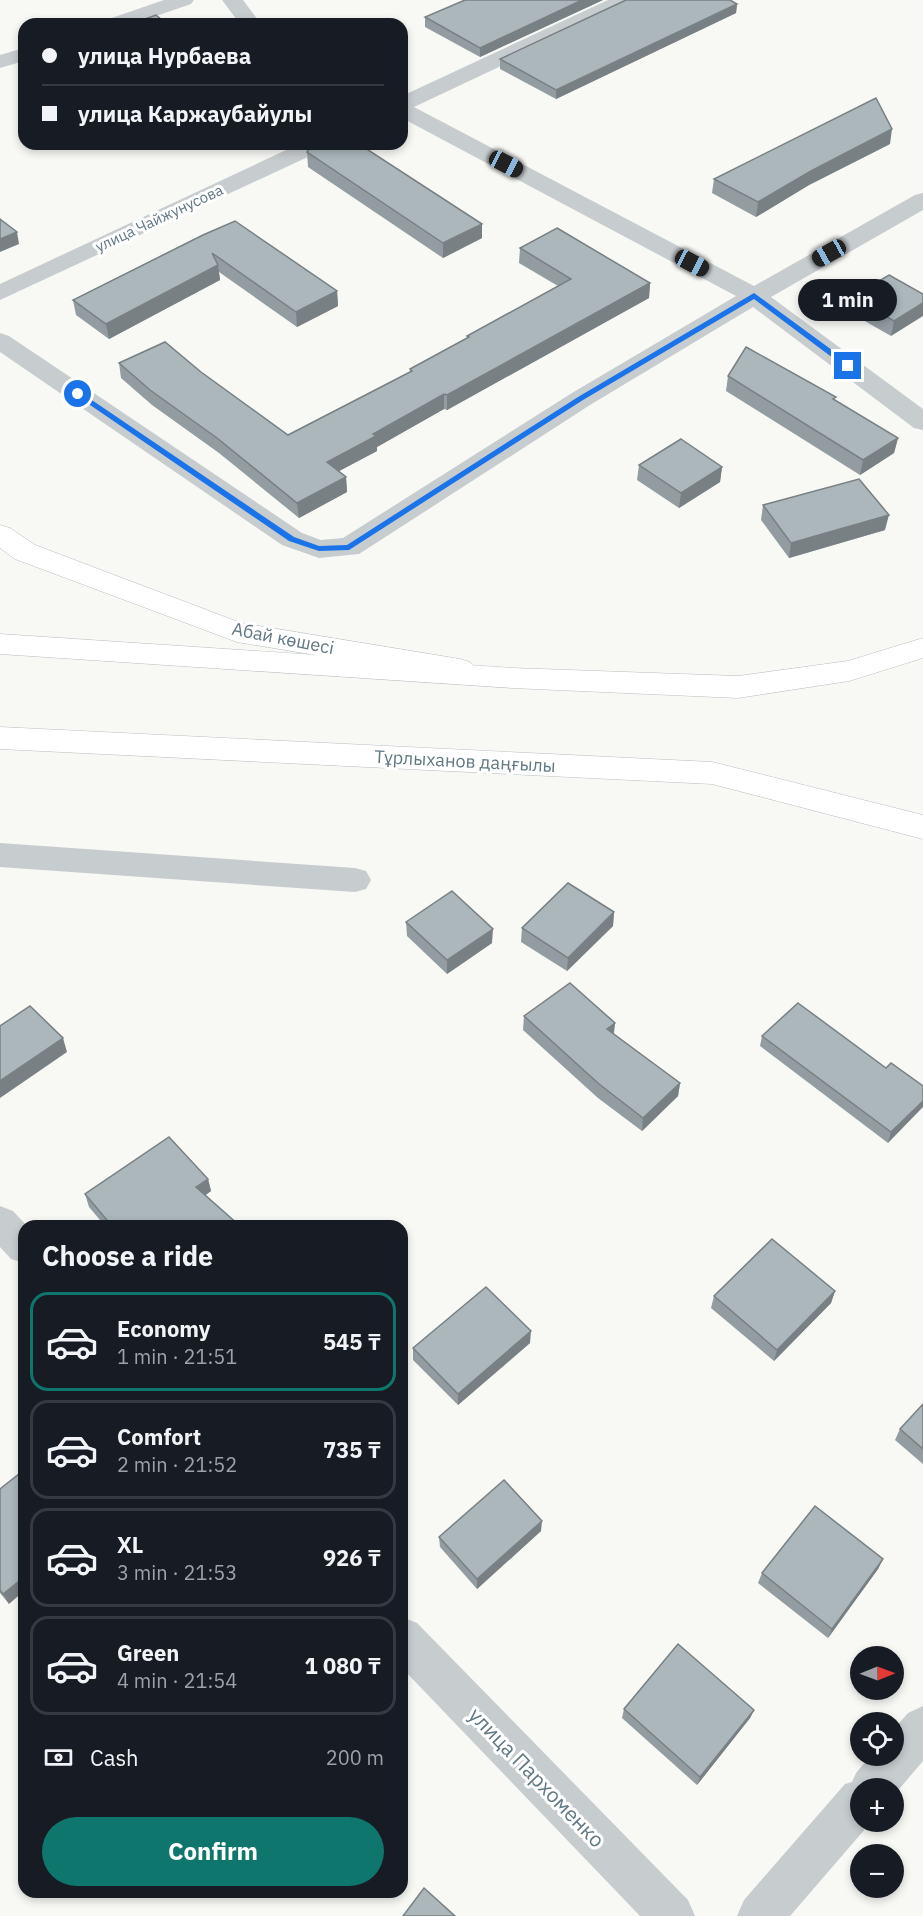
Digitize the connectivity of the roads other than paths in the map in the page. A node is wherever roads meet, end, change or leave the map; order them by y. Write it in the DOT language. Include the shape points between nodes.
graph roads {
  1 [pos="184,0"];
  2 [pos="232,0"];
  3 [pos="625,0"];
  4 [pos="131,18"];
  5 [pos="246,18"];
  6 [pos="18,56"];
  7 [pos="0,62"];
  8 [pos="408,101"];
  9 [pos="408,112"];
  10 [pos="304,150"];
  11 [pos="923,200"];
  12 [pos="0,293"];
  13 [pos="754,296"];
  14 [pos="0,341"];
  15 [pos="923,422"];
  16 [pos="0,534"];
  17 [pos="0,644"];
  18 [pos="923,648"];
  19 [pos="512,678"];
  20 [pos="0,738"];
  21 [pos="923,827"];
  22 [pos="0,855"];
  23 [pos="355,880"];
  24 [pos="0,1222"];
  25 [pos="18,1241"];
  26 [pos="408,1644"];
  27 [pos="923,1728"];
  28 [pos="880,1778"];
  29 [pos="850,1813"];
  30 [pos="672,1916"];
  31 [pos="760,1916"];
  1 -- 4 [label="street"];
  2 -- 5 [label="street"];
  3 -- 8 [label="street"];
  6 -- 7 [label="street"];
  9 -- 13 [label="street"];
  10 -- 12 [label="street, улица Чайжунусова"];
  11 -- 13 [label="street"];
  13 -- 14 [label="street" via="580,399 349,547 319,549 291,539"];
  13 -- 15 [label="street"];
  16 -- 19 [label="main road, Абай көшесі" via="26,552 237,632"];
  17 -- 19 [label="main road"];
  18 -- 19 [label="main road" via="849,671 738,687"];
  20 -- 21 [label="main road, Тұрлыханов даңғылы" via="712,773"];
  22 -- 23 [label="street"];
  24 -- 25 [label="street"];
  26 -- 30 [label="street, улица Пархоменко"];
  27 -- 28 [label="street"];
  29 -- 31 [label="street"];
}
